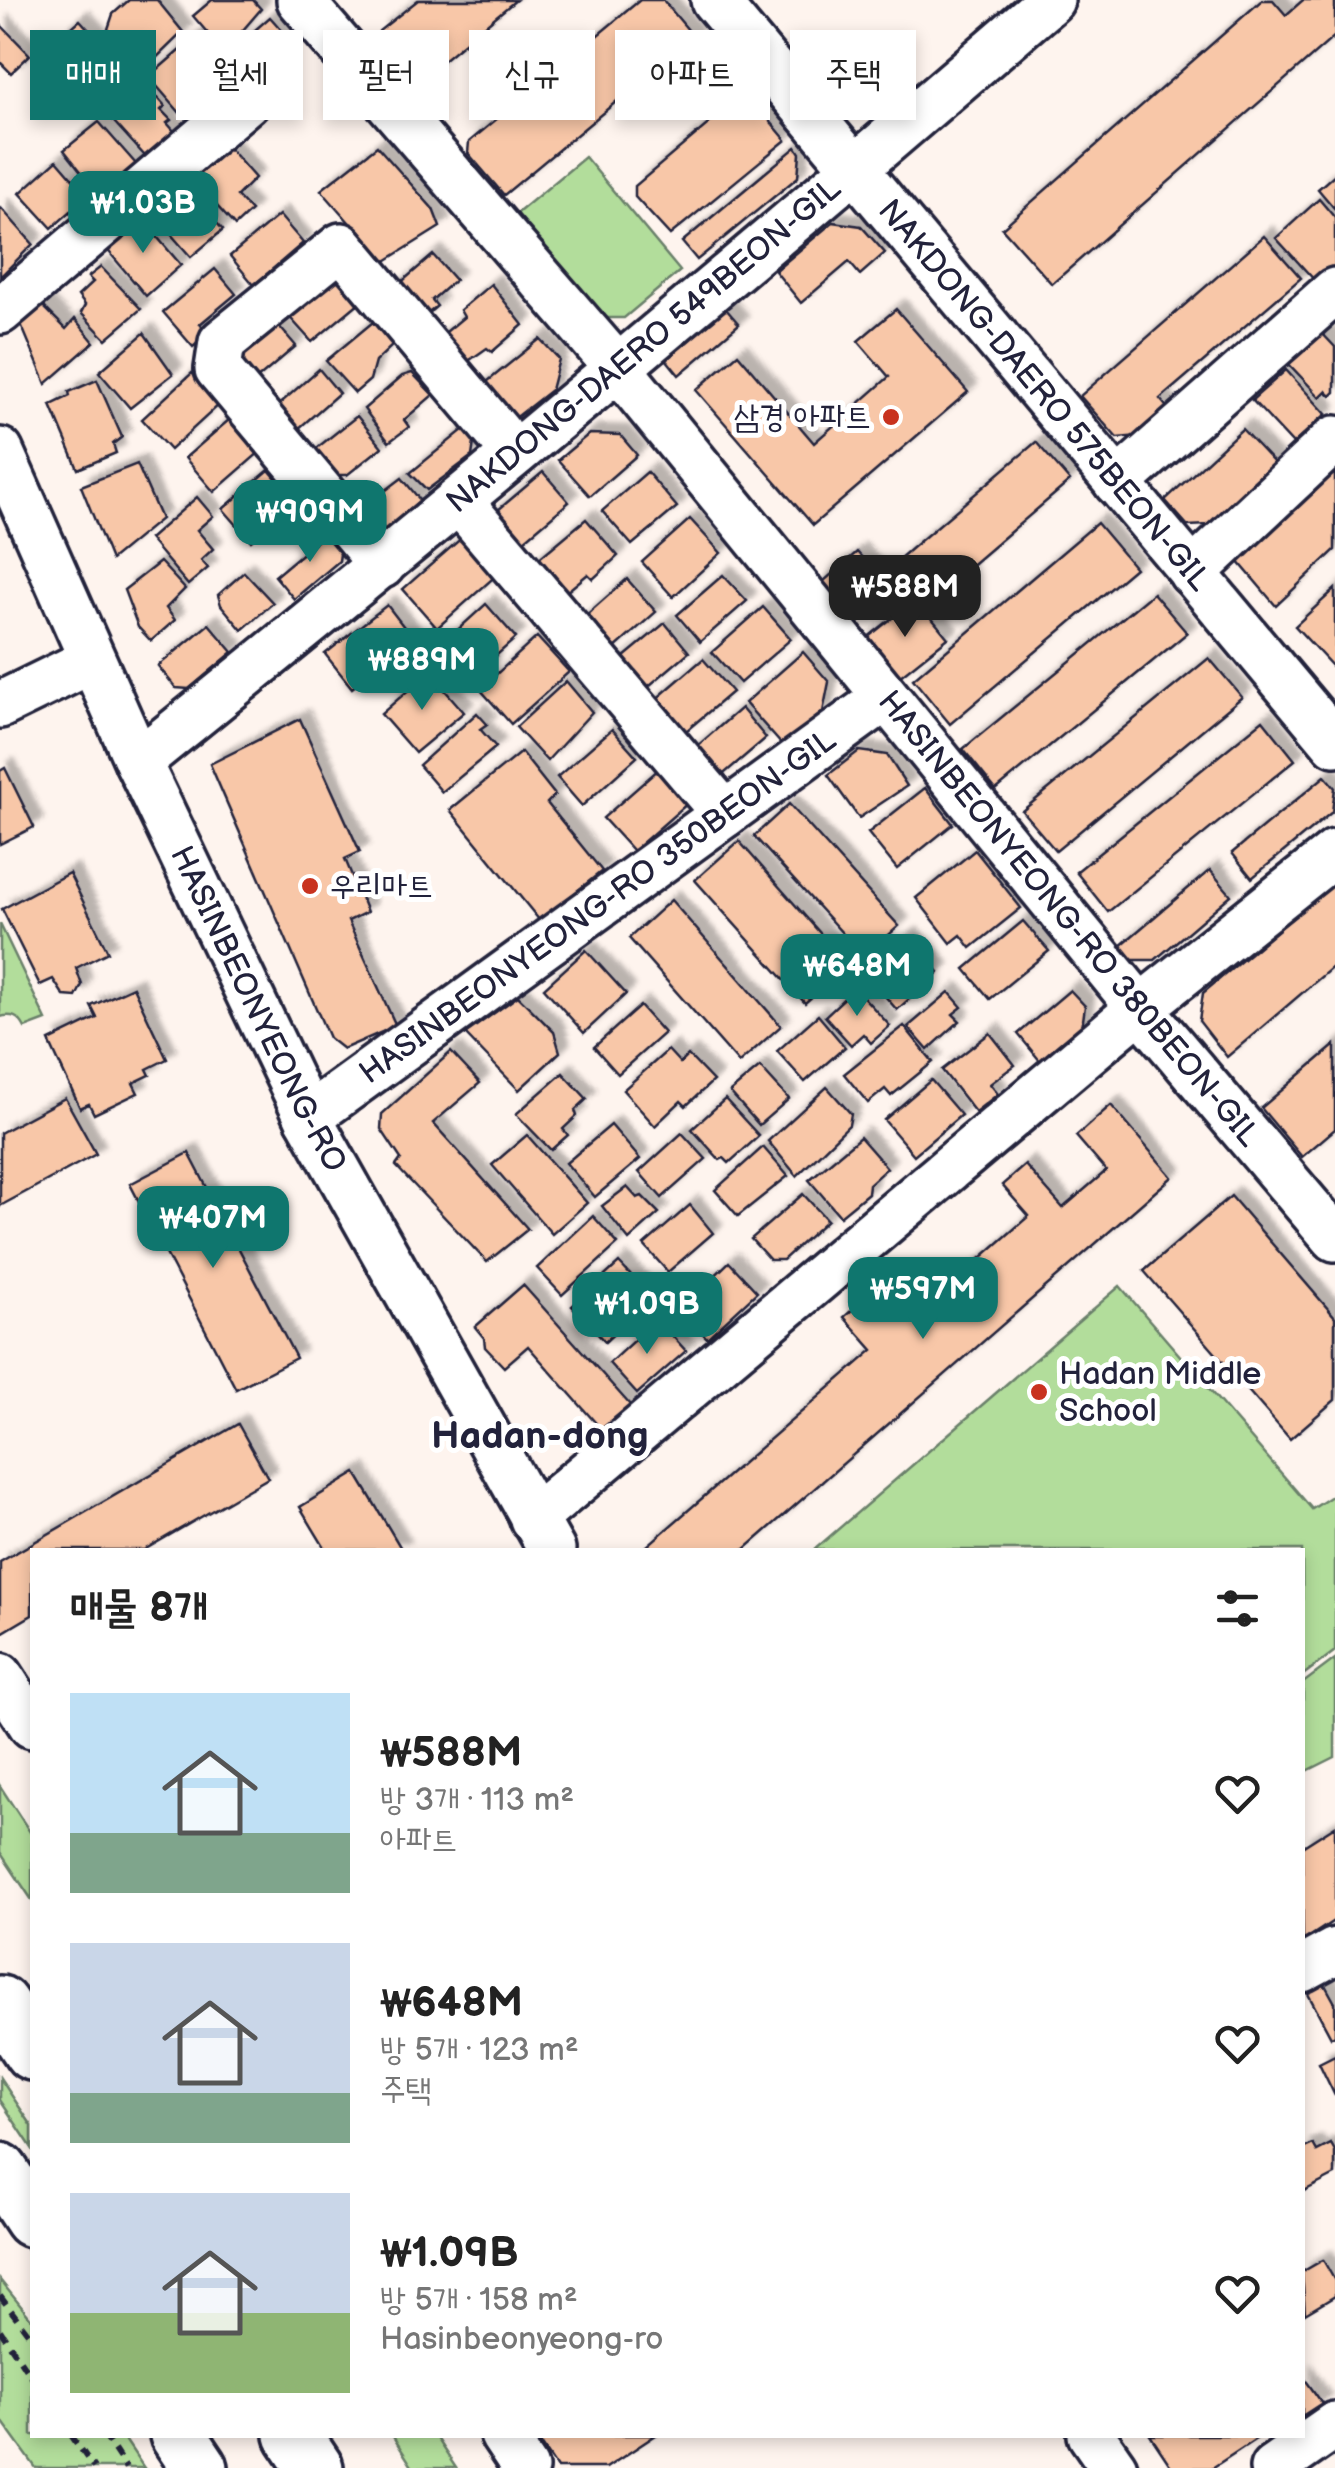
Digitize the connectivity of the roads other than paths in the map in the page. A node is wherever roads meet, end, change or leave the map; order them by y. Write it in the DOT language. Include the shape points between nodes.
graph roads {
  1 [pos="300,0"];
  2 [pos="714,0"];
  3 [pos="1051,0"];
  4 [pos="225,120"];
  5 [pos="854,170"];
  6 [pos="1335,291"];
  7 [pos="0,312"];
  8 [pos="617,367"];
  9 [pos="1335,439"];
  10 [pos="0,451"];
  11 [pos="515,453"];
  12 [pos="1117,482"];
  13 [pos="459,501"];
  14 [pos="382,566"];
  15 [pos="1192,573"];
  16 [pos="92,660"];
  17 [pos="886,696"];
  18 [pos="0,704"];
  19 [pos="1335,743"];
  20 [pos="138,762"];
  21 [pos="725,814"];
  22 [pos="1335,852"];
  23 [pos="1140,1008"];
  24 [pos="308,1116"];
  25 [pos="1335,1238"];
  26 [pos="542,1534"];
  27 [pos="0,1676"];
  28 [pos="30,1722"];
  29 [pos="1335,1951"];
  30 [pos="1305,1967"];
  31 [pos="0,2004"];
  32 [pos="30,2049"];
  33 [pos="0,2171"];
  34 [pos="30,2216"];
  35 [pos="1335,2426"];
  36 [pos="180,2438"];
  37 [pos="295,2438"];
  38 [pos="505,2438"];
  39 [pos="1093,2438"];
  40 [pos="200,2468"];
  41 [pos="316,2468"];
  42 [pos="524,2468"];
  43 [pos="1114,2468"];
  44 [pos="1273,2468"];
  1 -- 8 [label="street, HASINBEONYEONG-RO 380BEON-GIL"];
  2 -- 5 [label="street, NAKDONG-DAERO 575BEON-GIL"];
  3 -- 5 [label="street, NAKDONG-DAERO 549BEON-GIL"];
  4 -- 7 [label="street"];
  5 -- 8 [label="street, NAKDONG-DAERO 549BEON-GIL"];
  5 -- 12 [label="street, NAKDONG-DAERO 575BEON-GIL"];
  6 -- 12 [label="street"];
  8 -- 11 [label="street, NAKDONG-DAERO 549BEON-GIL"];
  8 -- 17 [label="street, HASINBEONYEONG-RO 380BEON-GIL"];
  9 -- 15 [label="street"];
  10 -- 16 [label="street, HASINBEONYEONG-RO"];
  11 -- 13 [label="street, NAKDONG-DAERO 549BEON-GIL"];
  11 -- 14 [label="street" via="341,246 222,342 218,369"];
  12 -- 15 [label="street, NAKDONG-DAERO 575BEON-GIL"];
  13 -- 14 [label="street, NAKDONG-DAERO 549BEON-GIL"];
  13 -- 21 [label="street"];
  14 -- 20 [label="street, NAKDONG-DAERO 549BEON-GIL"];
  15 -- 19 [label="street, NAKDONG-DAERO 575BEON-GIL"];
  16 -- 18 [label="street"];
  16 -- 20 [label="street, HASINBEONYEONG-RO"];
  17 -- 21 [label="street, HASINBEONYEONG-RO 350BEON-GIL"];
  17 -- 23 [label="street, HASINBEONYEONG-RO 380BEON-GIL"];
  20 -- 24 [label="street, HASINBEONYEONG-RO"];
  21 -- 24 [label="street, HASINBEONYEONG-RO 350BEON-GIL"];
  22 -- 23 [label="street"];
  23 -- 25 [label="street, HASINBEONYEONG-RO 380BEON-GIL"];
  23 -- 26 [label="street"];
  24 -- 26 [label="street, HASINBEONYEONG-RO"];
  27 -- 28 [label="street"];
  29 -- 30 [label="street"];
  31 -- 32 [label="main road"];
  33 -- 34 [label="main road"];
  35 -- 44 [label="street"];
  36 -- 40 [label="main road"];
  37 -- 41 [label="main road"];
  38 -- 42 [label="street"];
  39 -- 43 [label="street"];
}
